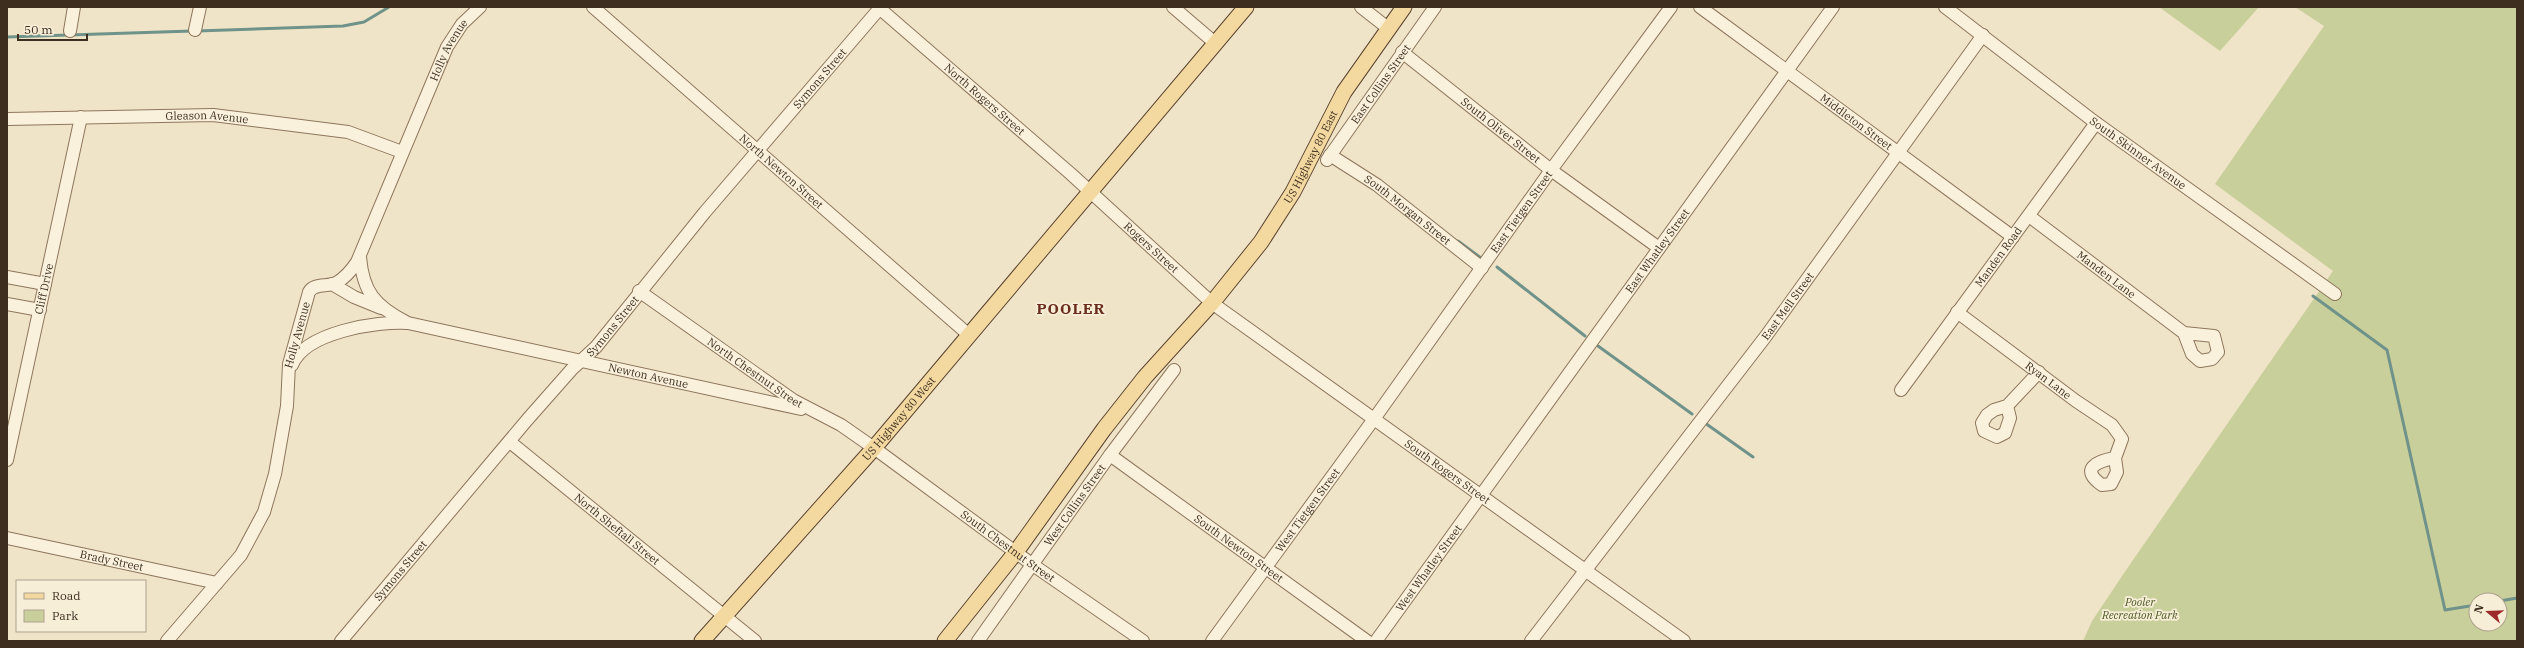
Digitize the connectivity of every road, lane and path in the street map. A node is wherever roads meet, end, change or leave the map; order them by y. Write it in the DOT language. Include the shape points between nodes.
graph roads {
  1 [pos="74,7"];
  2 [pos="200,7"];
  3 [pos="480,7"];
  4 [pos="593,7"];
  5 [pos="1173,7"];
  6 [pos="1246,7"];
  7 [pos="1361,7"];
  8 [pos="1404,7"];
  9 [pos="1435,7"];
  10 [pos="1671,7"];
  11 [pos="1700,7"];
  12 [pos="1833,7"];
  13 [pos="1945,7"];
  14 [pos="879,8"];
  15 [pos="1389,29"];
  16 [pos="195,30"];
  17 [pos="70,31"];
  18 [pos="1983,35"];
  19 [pos="1215,43"];
  20 [pos="1402,52"];
  21 [pos="1787,69"];
  22 [pos="82,118"];
  23 [pos="7,119"];
  24 [pos="2096,123"];
  25 [pos="757,150"];
  26 [pos="402,152"];
  27 [pos="1900,152"];
  28 [pos="1329,157"];
  29 [pos="1550,170"];
  30 [pos="1090,192"];
  31 [pos="2029,216"];
  32 [pos="2013,237"];
  33 [pos="1659,248"];
  34 [pos="360,257"];
  35 [pos="1482,268"];
  36 [pos="7,277"];
  37 [pos="45,284"];
  38 [pos="332,284"];
  39 [pos="639,291"];
  40 [pos="2335,294"];
  41 [pos="1212,303"];
  42 [pos="7,304"];
  43 [pos="383,308"];
  44 [pos="40,310"];
  45 [pos="1957,312"];
  46 [pos="408,323"];
  47 [pos="2184,333"];
  48 [pos="969,335"];
  49 [pos="581,362"];
  50 [pos="1174,370"];
  51 [pos="2039,372"];
  52 [pos="288,384"];
  53 [pos="1901,390"];
  54 [pos="2008,406"];
  55 [pos="819,415"];
  56 [pos="1374,418"];
  57 [pos="510,442"];
  58 [pos="874,448"];
  59 [pos="1110,455"];
  60 [pos="2115,458"];
  61 [pos="7,460"];
  62 [pos="1480,494"];
  63 [pos="7,538"];
  64 [pos="1016,552"];
  65 [pos="1033,565"];
  66 [pos="1265,566"];
  67 [pos="1584,570"];
  68 [pos="217,584"];
  69 [pos="725,617"];
  70 [pos="174,639"];
  71 [pos="341,641"];
  72 [pos="702,641"];
  73 [pos="755,641"];
  74 [pos="945,641"];
  75 [pos="978,641"];
  76 [pos="1143,641"];
  77 [pos="1212,641"];
  78 [pos="1367,641"];
  79 [pos="1376,641"];
  80 [pos="1531,641"];
  81 [pos="1684,641"];
  1 -- 17 [label="street"];
  2 -- 16 [label="street"];
  3 -- 26 [label="street, Holly Avenue" via="462,24 446,47"];
  4 -- 25 [label="street, North Newton Street"];
  5 -- 19 [label="street"];
  6 -- 19 [label="main road"];
  7 -- 15 [label="street"];
  8 -- 15 [label="main road, US Highway 80 East"];
  9 -- 20 [label="street, East Collins Street"];
  10 -- 29 [label="street, East Tietgen Street"];
  11 -- 21 [label="street, Middleton Street"];
  12 -- 21 [label="street, East Whatley Street"];
  13 -- 18 [label="street, South Skinner Avenue"];
  14 -- 25 [label="street, Symons Street"];
  14 -- 30 [label="street, North Rogers Street"];
  15 -- 41 [label="main road, US Highway 80 East" via="1344,92 1293,192 1261,242"];
  18 -- 24 [label="street, South Skinner Avenue"];
  18 -- 27 [label="street, East Mell Street"];
  19 -- 30 [label="main road"];
  20 -- 28 [label="street, East Collins Street"];
  20 -- 29 [label="street, South Oliver Street"];
  21 -- 27 [label="street, Middleton Street"];
  21 -- 33 [label="street, East Whatley Street"];
  22 -- 23 [label="street, Gleason Avenue"];
  22 -- 26 [label="street, Gleason Avenue" via="186,114 222,116 341,131 366,137"];
  22 -- 37 [label="street, Cliff Drive"];
  24 -- 31 [label="street, Manden Road"];
  24 -- 40 [label="street, South Skinner Avenue"];
  25 -- 39 [label="street, Symons Street"];
  25 -- 48 [label="street, North Newton Street"];
  26 -- 34 [label="street, Holly Avenue"];
  27 -- 32 [label="street, Middleton Street"];
  27 -- 67 [label="street, East Mell Street" via="1766,336"];
  28 -- 35 [label="street, South Morgan Street" via="1377,185"];
  29 -- 33 [label="street, South Oliver Street"];
  29 -- 35 [label="street, East Tietgen Street"];
  30 -- 41 [label="street, Rogers Street"];
  30 -- 48 [label="main road, US Highway 80 West"];
  31 -- 32 [label="street, Manden Road"];
  31 -- 47 [label="street, Manden Lane"];
  32 -- 45 [label="street, Manden Road"];
  33 -- 62 [label="street, East Whatley Street"];
  34 -- 38 [label="street, Holly Avenue" via="348,274"];
  34 -- 43 [label="street, Newton Avenue" via="366,289"];
  35 -- 56 [label="street, East Tietgen Street"];
  36 -- 37 [label="street"];
  37 -- 44 [label="street, Cliff Drive"];
  38 -- 43 [label="street, Newton Avenue" via="354,298"];
  38 -- 52 [label="street, Holly Avenue" via="315,286 309,292 289,364"];
  39 -- 49 [label="street, Symons Street" via="596,347"];
  39 -- 55 [label="street, North Chestnut Street" via="787,396"];
  41 -- 56 [label="street, South Rogers Street"];
  41 -- 64 [label="main road" via="1145,377 1104,429"];
  42 -- 44 [label="street"];
  43 -- 46 [label="street, Newton Avenue"];
  44 -- 61 [label="street, Cliff Drive"];
  45 -- 51 [label="street, Ryan Lane"];
  45 -- 53 [label="street, Manden Road"];
  46 -- 49 [label="street, Newton Avenue"];
  46 -- 52 [label="street, Newton Avenue" via="368,325 313,342 300,352 294,361"];
  48 -- 58 [label="main road, US Highway 80 West"];
  49 -- 55 [label="street, Newton Avenue" via="799,408"];
  49 -- 57 [label="street, Symons Street"];
  50 -- 59 [label="street, West Collins Street"];
  51 -- 54 [label="street"];
  51 -- 60 [label="street, Ryan Lane" via="2112,425 2122,439"];
  52 -- 68 [label="street, Holly Avenue" via="280,446 264,512 245,548"];
  55 -- 58 [label="street, North Chestnut Street" via="841,425"];
  56 -- 62 [label="street, South Rogers Street"];
  56 -- 66 [label="street, West Tietgen Street"];
  57 -- 69 [label="street, North Sheftall Street"];
  57 -- 71 [label="street, Symons Street"];
  58 -- 64 [label="street, South Chestnut Street"];
  58 -- 69 [label="main road, US Highway 80 West"];
  59 -- 65 [label="street, West Collins Street"];
  59 -- 66 [label="street, South Newton Street"];
  62 -- 67 [label="street, South Rogers Street"];
  62 -- 79 [label="street, West Whatley Street"];
  63 -- 68 [label="street, Brady Street"];
  64 -- 65 [label="street, South Chestnut Street"];
  64 -- 74 [label="main road"];
  65 -- 75 [label="street, West Collins Street"];
  65 -- 76 [label="street, South Chestnut Street"];
  66 -- 77 [label="street, West Tietgen Street"];
  66 -- 78 [label="street, South Newton Street"];
  67 -- 80 [label="street, East Mell Street"];
  67 -- 81 [label="street, South Rogers Street"];
  68 -- 70 [label="street, Holly Avenue"];
  69 -- 72 [label="main road, US Highway 80 West"];
  69 -- 73 [label="street, North Sheftall Street"];
}
